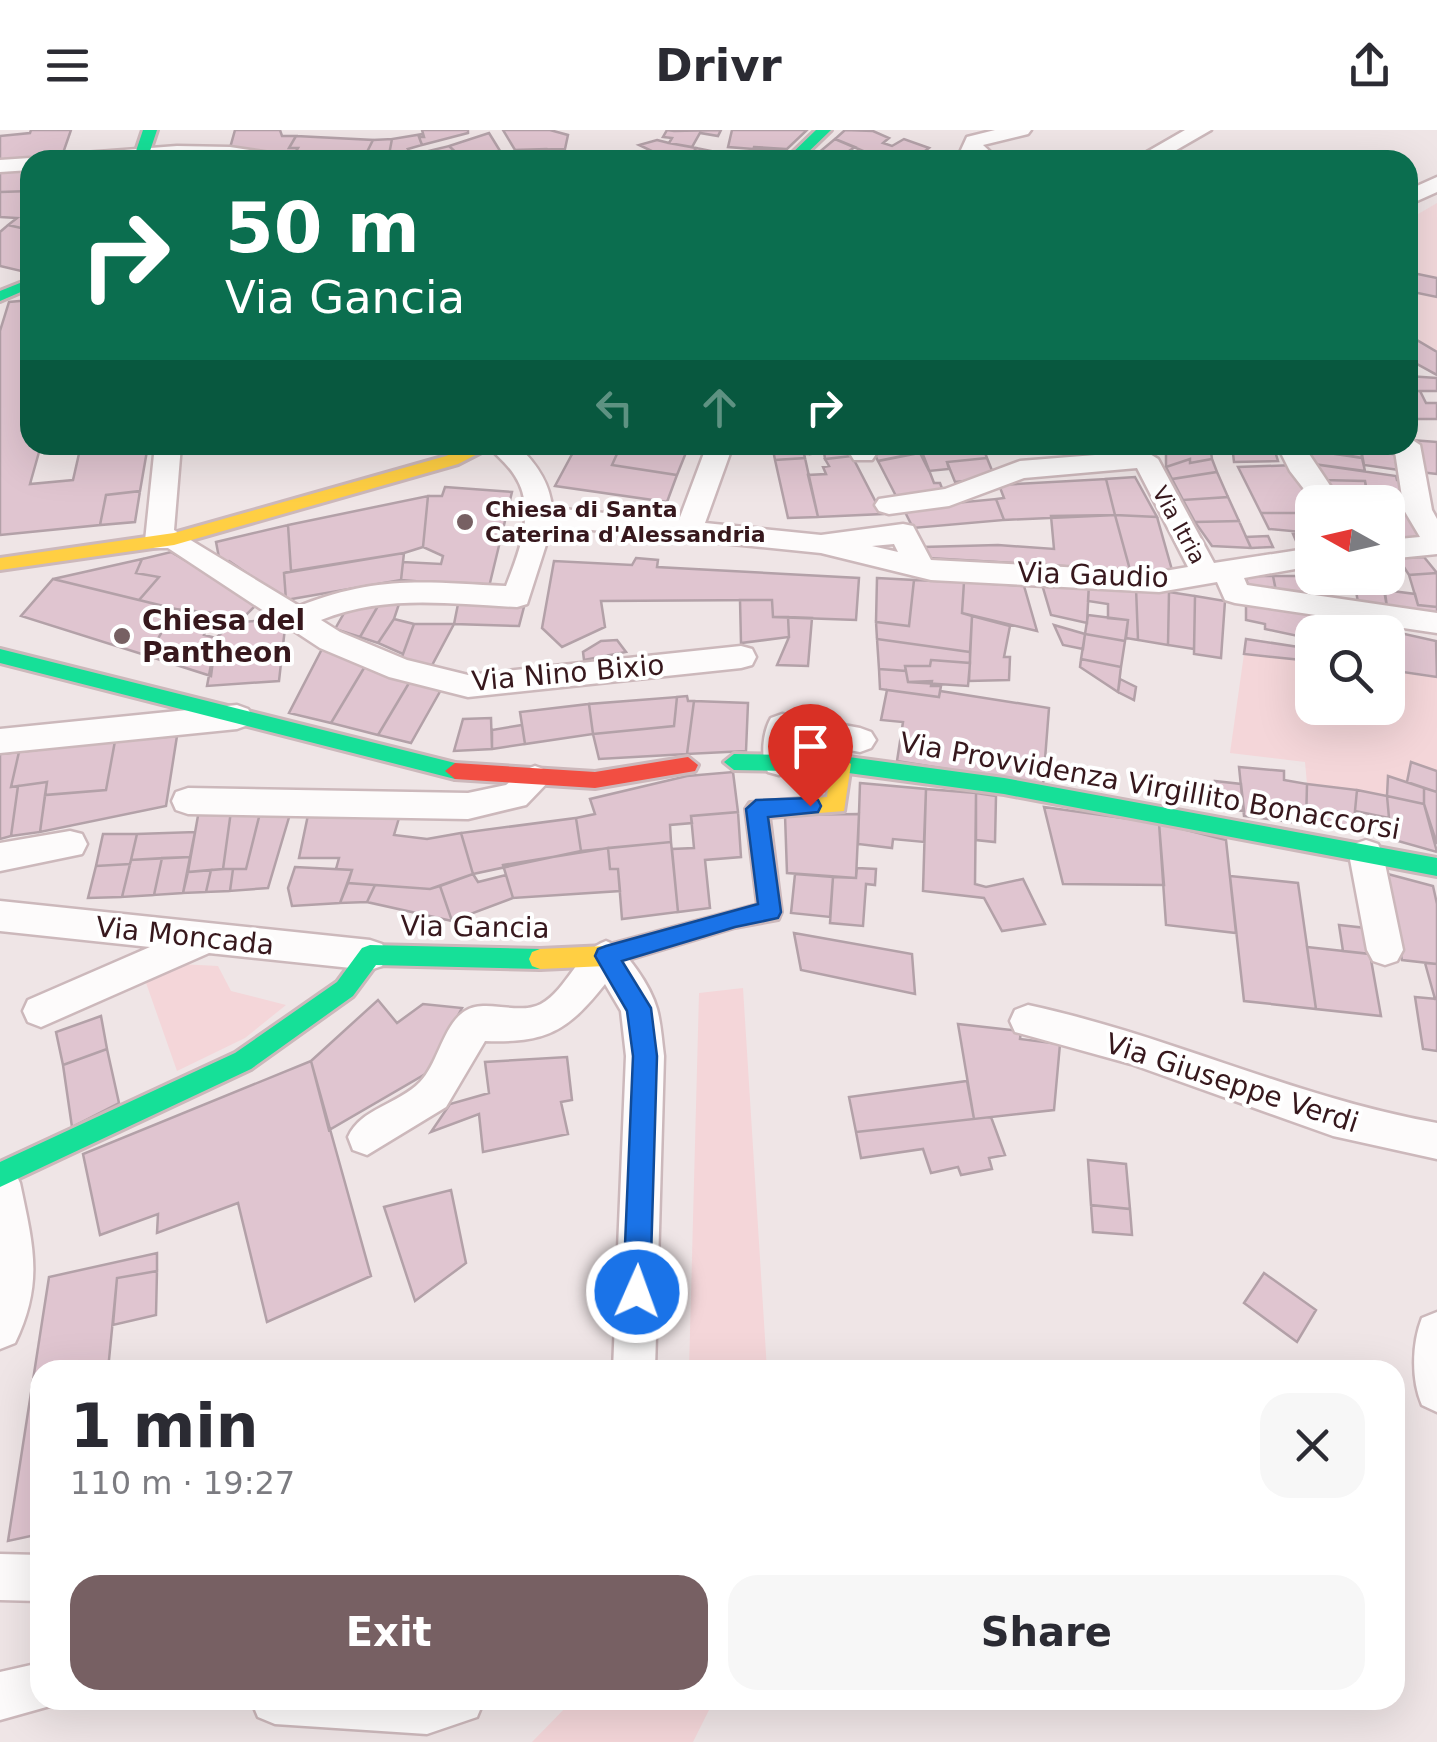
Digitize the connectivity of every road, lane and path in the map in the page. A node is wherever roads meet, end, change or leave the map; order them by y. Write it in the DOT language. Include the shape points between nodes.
graph roads {
  1 [pos="824,130"];
  2 [pos="1021,130"];
  3 [pos="1201,130"];
  4 [pos="803,150"];
  5 [pos="971,150"];
  6 [pos="1162,150"];
  7 [pos="168,455"];
  8 [pos="464,455"];
  9 [pos="514,455"];
  10 [pos="716,455"];
  11 [pos="1295,455"];
  12 [pos="1410,455"];
  13 [pos="1149,460"];
  14 [pos="1314,485"];
  15 [pos="889,505"];
  16 [pos="542,516"];
  17 [pos="693,518"];
  18 [pos="166,543"];
  19 [pos="1437,544"];
  20 [pos="1405,547"];
  21 [pos="1295,561"];
  22 [pos="0,564"];
  23 [pos="1223,580"];
  24 [pos="296,618"];
  25 [pos="1437,623"];
  26 [pos="0,656"];
  27 [pos="741,657"];
  28 [pos="238,716"];
  29 [pos="0,741"];
  30 [pos="850,752"];
  31 [pos="734,762"];
  32 [pos="779,763"];
  33 [pos="688,765"];
  34 [pos="534,779"];
  35 [pos="188,801"];
  36 [pos="70,844"];
  37 [pos="1366,854"];
  38 [pos="0,856"];
  39 [pos="1437,867"];
  40 [pos="0,916"];
  41 [pos="204,938"];
  42 [pos="1385,950"];
  43 [pos="370,955"];
  44 [pos="606,956"];
  45 [pos="40,1011"];
  46 [pos="1028,1021"];
  47 [pos="367,1137"];
  48 [pos="1437,1140"];
  49 [pos="0,1175"];
  50 [pos="0,1183"];
  51 [pos="0,1328"];
  52 [pos="1437,1333"];
  53 [pos="634,1360"];
  54 [pos="1437,1390"];
  55 [pos="0,1577"];
  56 [pos="30,1578"];
  57 [pos="30,1688"];
  58 [pos="0,1696"];
  1 -- 4 [label="street"];
  2 -- 5 [label="street" via="974,141"];
  3 -- 6 [label="street"];
  7 -- 18 [label="street"];
  8 -- 18 [label="street"];
  9 -- 16 [label="street" via="536,488"];
  10 -- 17 [label="street"];
  11 -- 14 [label="street"];
  12 -- 19 [label="street" via="1418,510"];
  13 -- 15 [label="street" via="1020,470 949,497"];
  13 -- 23 [label="street, Via Itria"];
  16 -- 17 [label="street, Via Gaudio"];
  16 -- 24 [label="street" via="517,598 396,591 350,597"];
  17 -- 23 [label="street, Via Gaudio" via="924,568"];
  18 -- 22 [label="street"];
  18 -- 24 [label="street, Via Nino Bixio"];
  19 -- 20 [label="street"];
  21 -- 23 [label="street, Via Gaudio"];
  23 -- 25 [label="street" via="1304,607"];
  24 -- 27 [label="street, Via Nino Bixio" via="330,640 400,668 468,686"];
  26 -- 28 [label="street"];
  28 -- 29 [label="street"];
  28 -- 34 [label="street" via="460,772"];
  30 -- 32 [label="street" via="782,726"];
  30 -- 37 [label="street, Via Provvidenza Virgillito Bonaccorsi"];
  30 -- 44 [label="street, Via Gancia" via="837,805 756,809 770,912"];
  31 -- 32 [label="street"];
  33 -- 34 [label="street" via="595,780"];
  34 -- 35 [label="street" via="515,796 468,806"];
  36 -- 38 [label="street"];
  37 -- 39 [label="street, Via Provvidenza Virgillito Bonaccorsi"];
  37 -- 42 [label="street"];
  40 -- 41 [label="street, Via Moncada"];
  41 -- 43 [label="street, Via Moncada"];
  41 -- 45 [label="street"];
  43 -- 44 [label="street, Via Gancia"];
  43 -- 49 [label="street, Via Gancia" via="345,990 243,1061"];
  44 -- 47 [label="street" via="556,1017 528,1027 475,1024 433,1094"];
  44 -- 53 [label="street" via="639,1008 645,1056"];
  46 -- 48 [label="street, Via Giuseppe Verdi" via="1186,1066 1294,1107"];
  50 -- 51 [label="street" via="17,1277"];
  52 -- 54 [label="street"];
  55 -- 56 [label="street"];
  57 -- 58 [label="street"];
}
